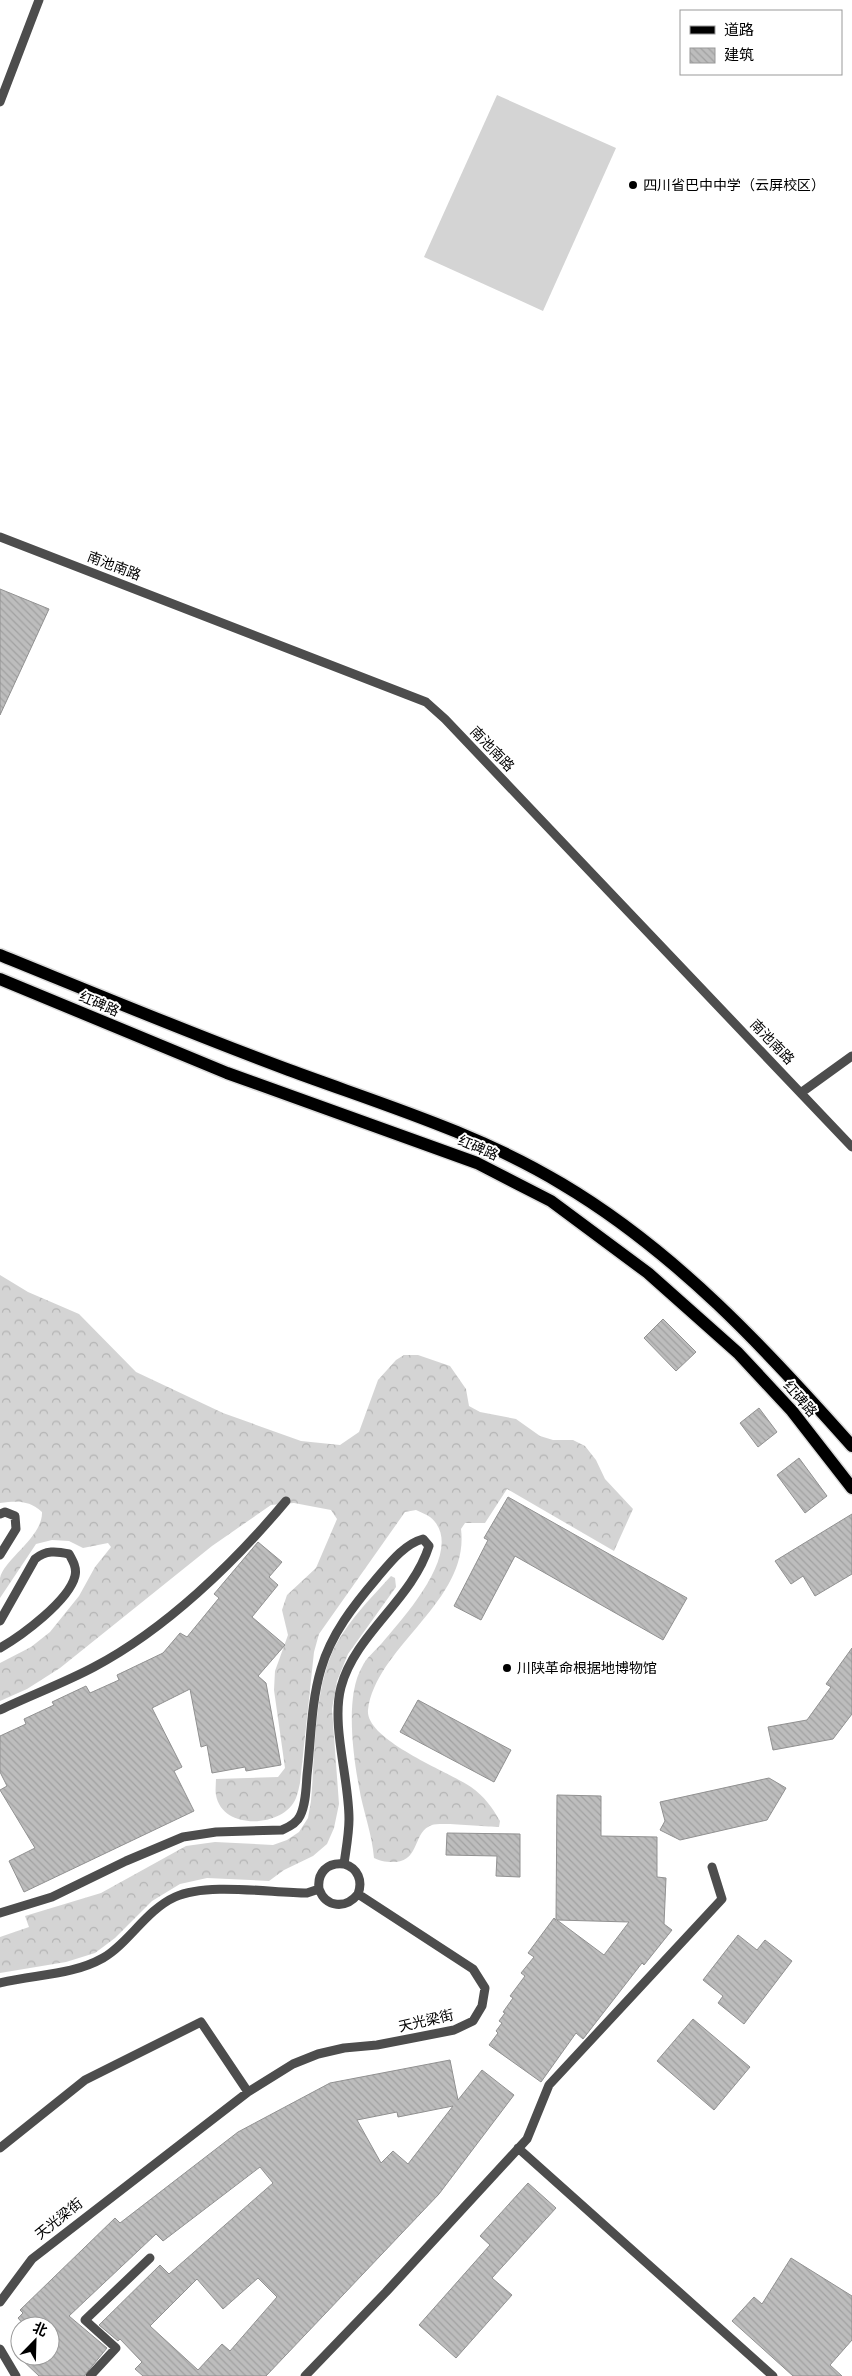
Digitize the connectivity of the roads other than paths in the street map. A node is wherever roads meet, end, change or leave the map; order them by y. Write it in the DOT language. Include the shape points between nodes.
graph roads {
  1 [pos="39,0"];
  2 [pos="4,79"];
  3 [pos="0,102"];
  4 [pos="0,537"];
  5 [pos="0,955"];
  6 [pos="0,979"];
  7 [pos="852,1056"];
  8 [pos="802,1092"];
  9 [pos="852,1147"];
  10 [pos="852,1446"];
  11 [pos="852,1488"];
  12 [pos="286,1501"];
  13 [pos="0,1514"];
  14 [pos="0,1555"];
  15 [pos="0,1621"];
  16 [pos="0,1648"];
  17 [pos="0,1710"];
  18 [pos="344,1864"];
  19 [pos="712,1867"];
  20 [pos="319,1889"];
  21 [pos="358,1894"];
  22 [pos="0,1913"];
  23 [pos="0,1983"];
  24 [pos="248,2092"];
  25 [pos="0,2148"];
  26 [pos="518,2148"];
  27 [pos="150,2258"];
  28 [pos="0,2302"];
  29 [pos="0,2349"];
  30 [pos="16,2376"];
  31 [pos="90,2376"];
  32 [pos="305,2376"];
  33 [pos="773,2376"];
  1 -- 2 [label="street"];
  2 -- 3 [label="street"];
  4 -- 8 [label="street, 南池南路" via="426,702"];
  5 -- 10 [label="main road" via="230,1048 464,1136 514,1157 564,1185 626,1227 692,1282 749,1335"];
  6 -- 11 [label="main road, 红碑路" via="227,1073 477,1163 551,1201 648,1273 738,1353 792,1412"];
  7 -- 8 [label="street"];
  8 -- 9 [label="street, 南池南路"];
  12 -- 17 [label="street" via="254,1539 158,1627 94,1667"];
  13 -- 14 [label="street" via="5,1512 16,1516 16,1530"];
  15 -- 16 [label="street" via="35,1559 55,1551 69,1554 75,1576 67,1590 41,1620"];
  18 -- 20 [label="street" via="334,1864 323,1871"];
  18 -- 21 [label="street" via="358,1874"];
  18 -- 22 [label="street" via="349,1818 338,1709 342,1686 353,1658 406,1590 424,1561 429,1546 423,1539 413,1542 387,1566 331,1641 316,1692 305,1799 300,1818 282,1830 216,1832 183,1837 52,1897"];
  19 -- 26 [label="street" via="722,1899 549,2086 527,2139"];
  20 -- 21 [label="street" via="326,1901 340,1906"];
  20 -- 23 [label="street" via="307,1894 199,1890 175,1897 145,1918 104,1958 73,1971"];
  21 -- 24 [label="street, 天光梁街" via="473,1969 485,1988 482,2006 473,2021 454,2030 318,2054 293,2064"];
  24 -- 25 [label="street" via="201,2022 85,2080"];
  24 -- 28 [label="street, 天光梁街" via="32,2259"];
  26 -- 32 [label="street"];
  26 -- 33 [label="street"];
  27 -- 31 [label="street" via="85,2320 116,2348"];
  29 -- 30 [label="street"];
}
